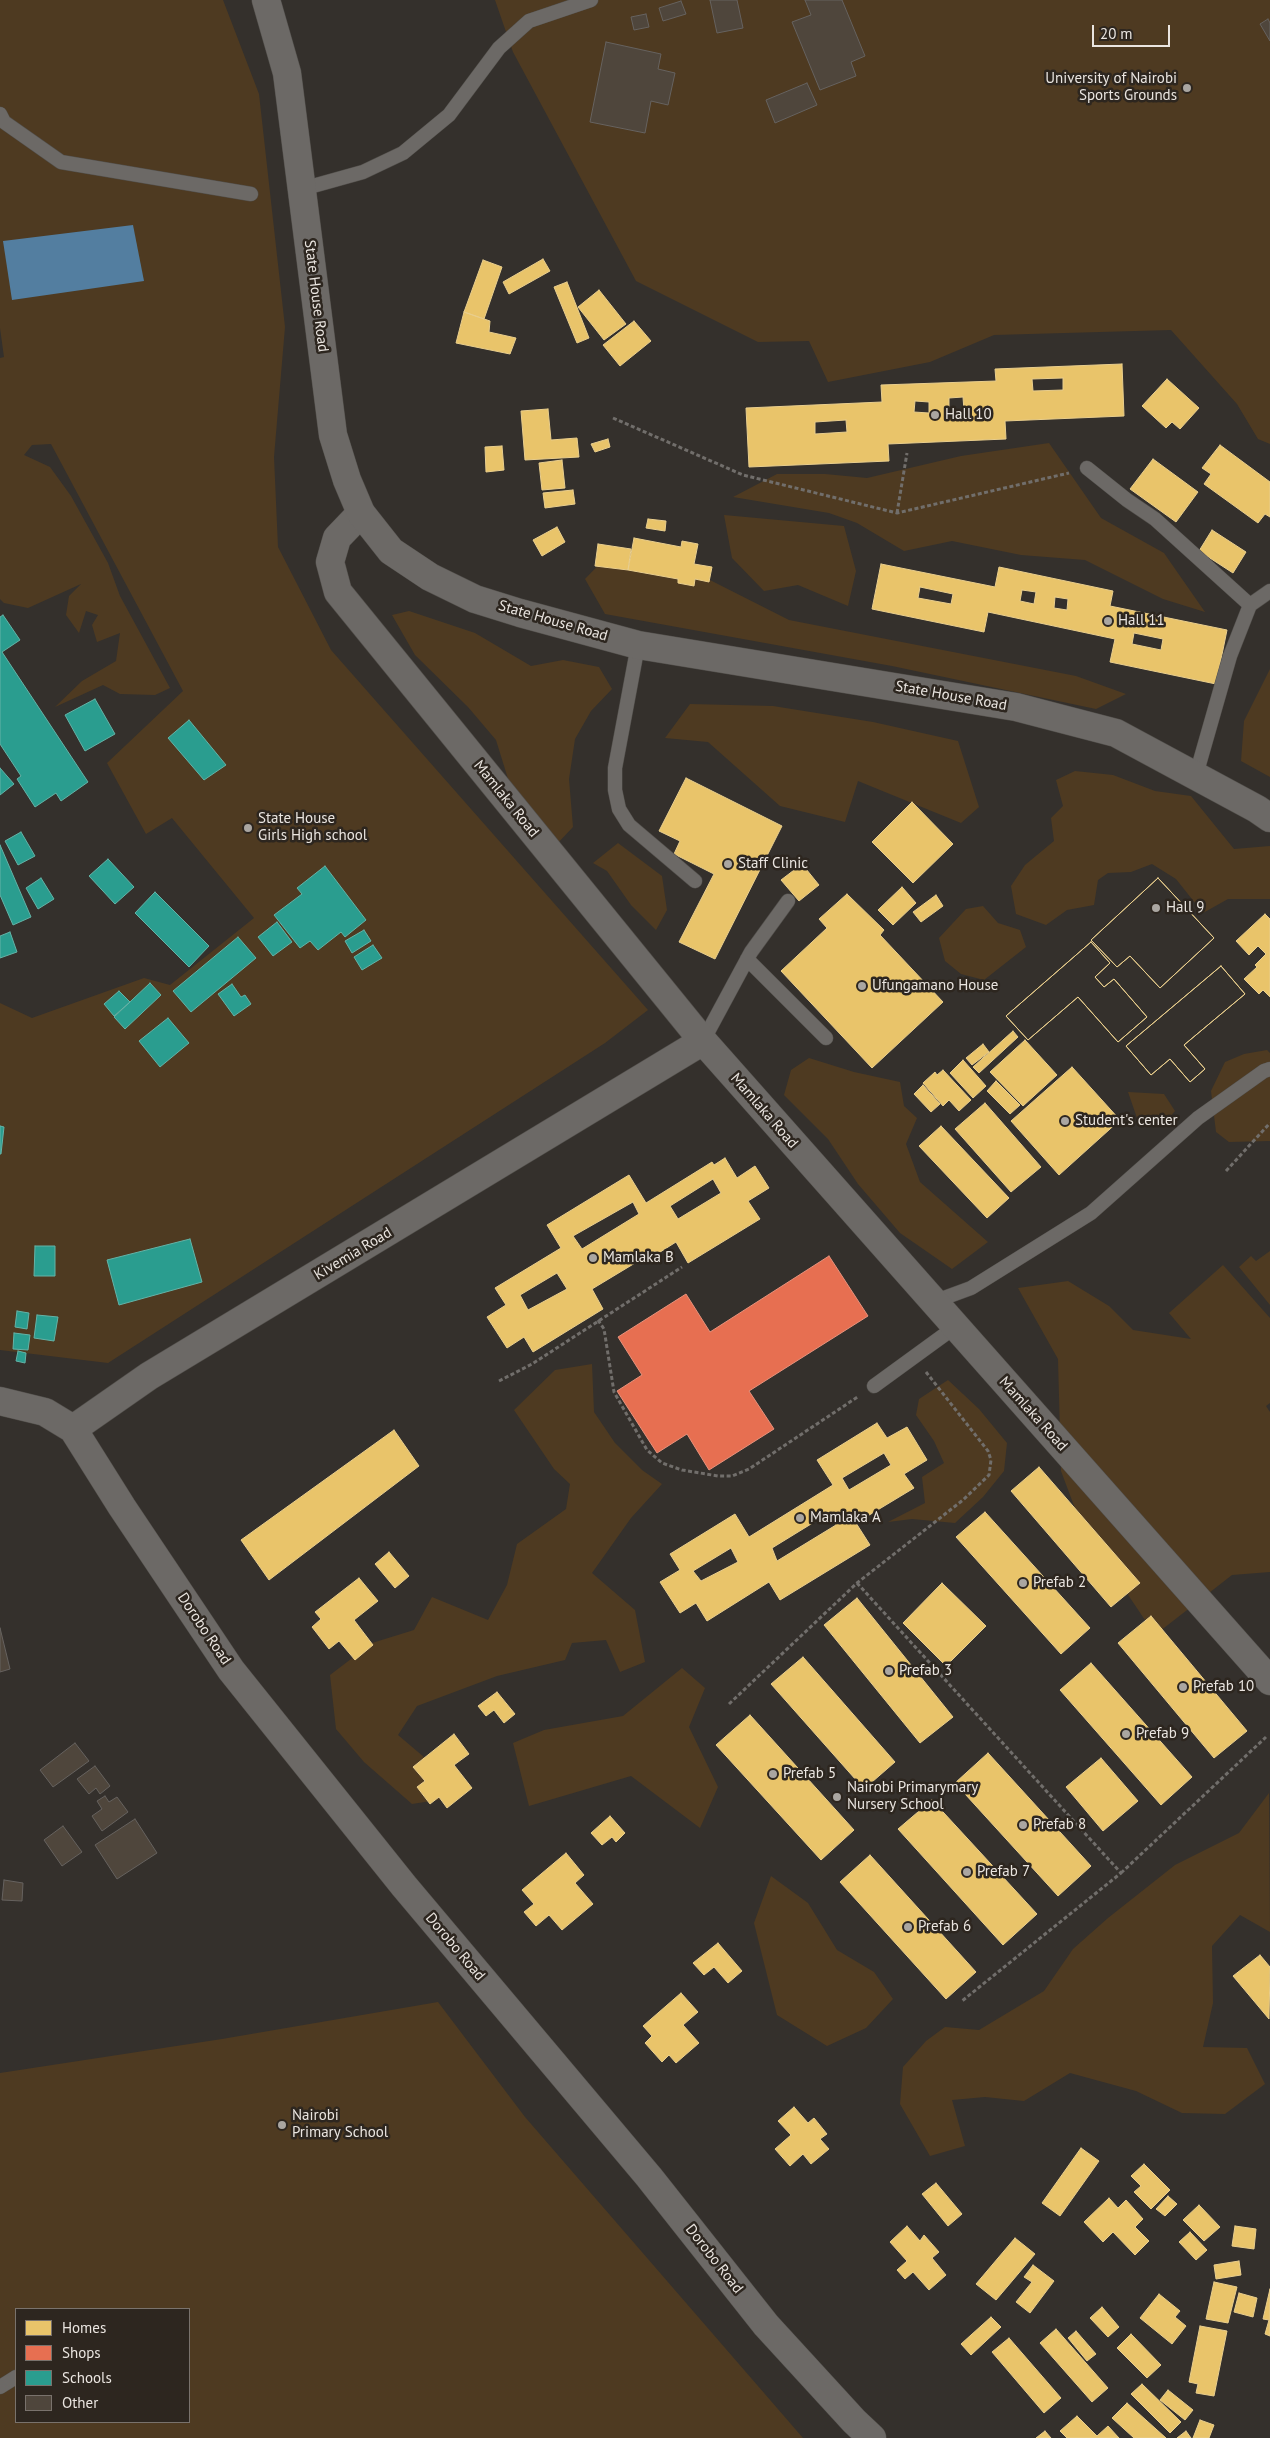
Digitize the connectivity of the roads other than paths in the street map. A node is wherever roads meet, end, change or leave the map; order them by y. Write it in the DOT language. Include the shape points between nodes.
graph roads {
  1 [pos="266,0"];
  2 [pos="591,0"];
  3 [pos="0,114"];
  4 [pos="302,189"];
  5 [pos="252,194"];
  6 [pos="1087,468"];
  7 [pos="360,513"];
  8 [pos="1270,591"];
  9 [pos="1250,605"];
  10 [pos="638,645"];
  11 [pos="1196,775"];
  12 [pos="1270,818"];
  13 [pos="695,881"];
  14 [pos="788,901"];
  15 [pos="748,959"];
  16 [pos="826,1038"];
  17 [pos="703,1042"];
  18 [pos="1270,1069"];
  19 [pos="933,1302"];
  20 [pos="955,1327"];
  21 [pos="874,1386"];
  22 [pos="0,1401"];
  23 [pos="73,1429"];
  24 [pos="1269,1678"];
  25 [pos="15,2378"];
  26 [pos="0,2387"];
  27 [pos="872,2438"];
  1 -- 4 [label="street, State House Road" via="287,73"];
  2 -- 4 [label="lane" via="529,21 498,48 448,115 403,153 363,172"];
  3 -- 5 [label="lane" via="4,122 61,162"];
  4 -- 7 [label="street, State House Road" via="333,435"];
  6 -- 9 [label="lane" via="1154,519"];
  7 -- 10 [label="street, State House Road" via="391,551 460,592 520,614"];
  7 -- 17 [label="street, Mamlaka Road" via="337,538 330,562 338,592"];
  8 -- 9 [label="lane"];
  9 -- 11 [label="lane" via="1230,656"];
  10 -- 11 [label="street, State House Road" via="1016,707 1116,733"];
  10 -- 13 [label="lane" via="616,768 618,810 629,825"];
  11 -- 12 [label="street, State House Road"];
  14 -- 15 [label="lane"];
  15 -- 16 [label="lane"];
  15 -- 17 [label="lane"];
  17 -- 19 [label="street, Mamlaka Road"];
  17 -- 23 [label="street, Kivemia Road" via="150,1376"];
  18 -- 19 [label="lane" via="1198,1118 1090,1213 971,1288"];
  19 -- 20 [label="street, Mamlaka Road"];
  20 -- 21 [label="lane"];
  20 -- 24 [label="street, Mamlaka Road"];
  22 -- 23 [label="street" via="45,1412"];
  23 -- 27 [label="street, Dorobo Road" via="237,1677 404,1886 650,2177 766,2326"];
  25 -- 26 [label="lane"];
}
